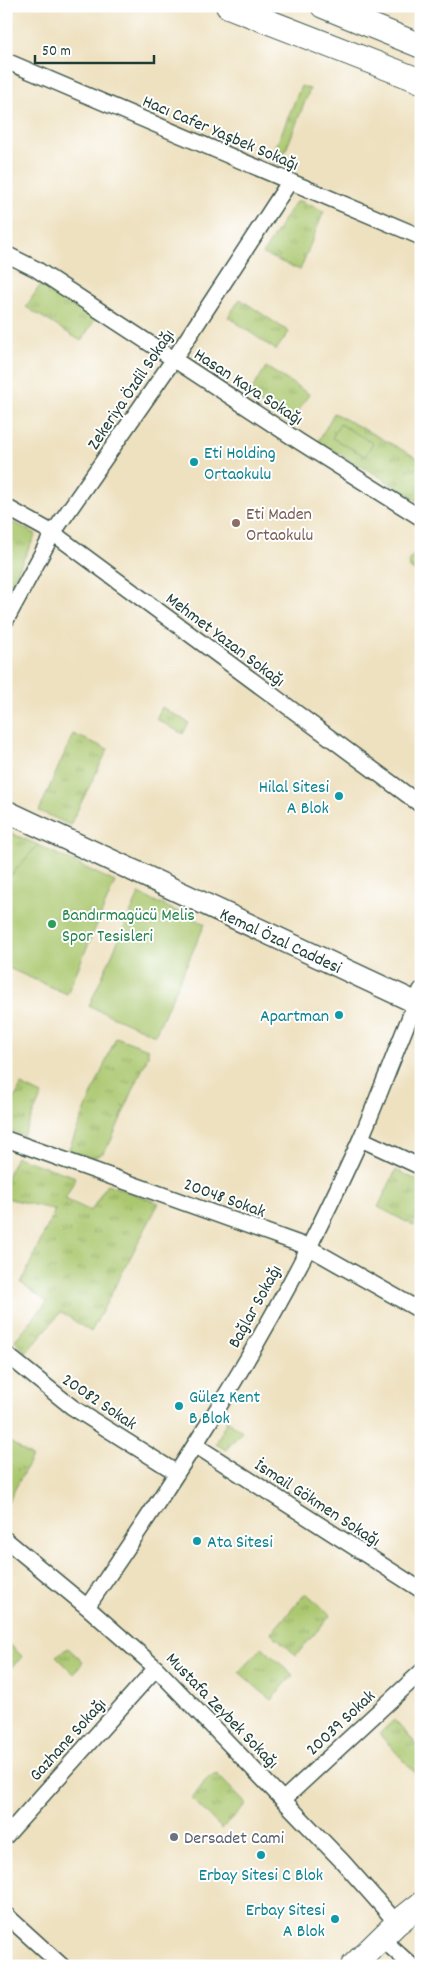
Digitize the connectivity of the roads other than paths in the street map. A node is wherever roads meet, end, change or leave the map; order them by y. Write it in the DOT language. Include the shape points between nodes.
graph roads {
  1 [pos="228,6"];
  2 [pos="323,6"];
  3 [pos="421,46"];
  4 [pos="6,61"];
  5 [pos="421,81"];
  6 [pos="290,182"];
  7 [pos="421,237"];
  8 [pos="6,254"];
  9 [pos="174,359"];
  10 [pos="6,507"];
  11 [pos="421,518"];
  12 [pos="53,533"];
  13 [pos="6,620"];
  14 [pos="421,805"];
  15 [pos="6,812"];
  16 [pos="419,999"];
  17 [pos="361,1139"];
  18 [pos="6,1140"];
  19 [pos="421,1167"];
  20 [pos="308,1247"];
  21 [pos="421,1311"];
  22 [pos="6,1354"];
  23 [pos="195,1445"];
  24 [pos="176,1473"];
  25 [pos="6,1540"];
  26 [pos="421,1590"];
  27 [pos="87,1607"];
  28 [pos="156,1668"];
  29 [pos="421,1672"];
  30 [pos="284,1799"];
  31 [pos="6,1836"];
  32 [pos="421,1904"];
  33 [pos="6,1915"];
  34 [pos="389,1931"];
  35 [pos="62,1966"];
  36 [pos="353,1966"];
  37 [pos="412,1966"];
  1 -- 5 [label="main road"];
  2 -- 3 [label="main road"];
  4 -- 6 [label="street, Hacı Cafer Yaşbek Sokağı"];
  6 -- 7 [label="street, Hacı Cafer Yaşbek Sokağı"];
  6 -- 9 [label="street, Zekeriya Özdil Sokağı"];
  8 -- 9 [label="street, Hasan Kaya Sokağı" via="36,269"];
  9 -- 11 [label="street, Hasan Kaya Sokağı"];
  9 -- 12 [label="street, Zekeriya Özdil Sokağı"];
  10 -- 12 [label="street, Mehmet Yazan Sokağı"];
  12 -- 13 [label="street, Zekeriya Özdil Sokağı"];
  12 -- 14 [label="street, Mehmet Yazan Sokağı"];
  15 -- 16 [label="main road, Kemal Özal Caddesi"];
  16 -- 17 [label="street, Bağlar Sokağı"];
  17 -- 19 [label="street"];
  17 -- 20 [label="street, Bağlar Sokağı"];
  18 -- 20 [label="street, 20048 Sokak"];
  20 -- 21 [label="street, 20048 Sokak"];
  20 -- 23 [label="street, Bağlar Sokağı" via="251,1352"];
  22 -- 24 [label="street, 20082 Sokak" via="72,1408"];
  23 -- 24 [label="street, Bağlar Sokağı"];
  23 -- 26 [label="street, İsmail Gökmen Sokağı"];
  24 -- 27 [label="street, Bağlar Sokağı"];
  25 -- 27 [label="street, Mustafa Zeybek Sokağı"];
  27 -- 28 [label="street, Mustafa Zeybek Sokağı"];
  28 -- 30 [label="street, Mustafa Zeybek Sokağı"];
  28 -- 31 [label="street, Gazhane Sokağı"];
  29 -- 30 [label="street, 20039 Sokak"];
  30 -- 34 [label="street, Mustafa Zeybek Sokağı" via="342,1861"];
  32 -- 34 [label="main road"];
  33 -- 35 [label="street"];
  34 -- 36 [label="main road"];
  34 -- 37 [label="street, Mustafa Zeybek Sokağı"];
}
